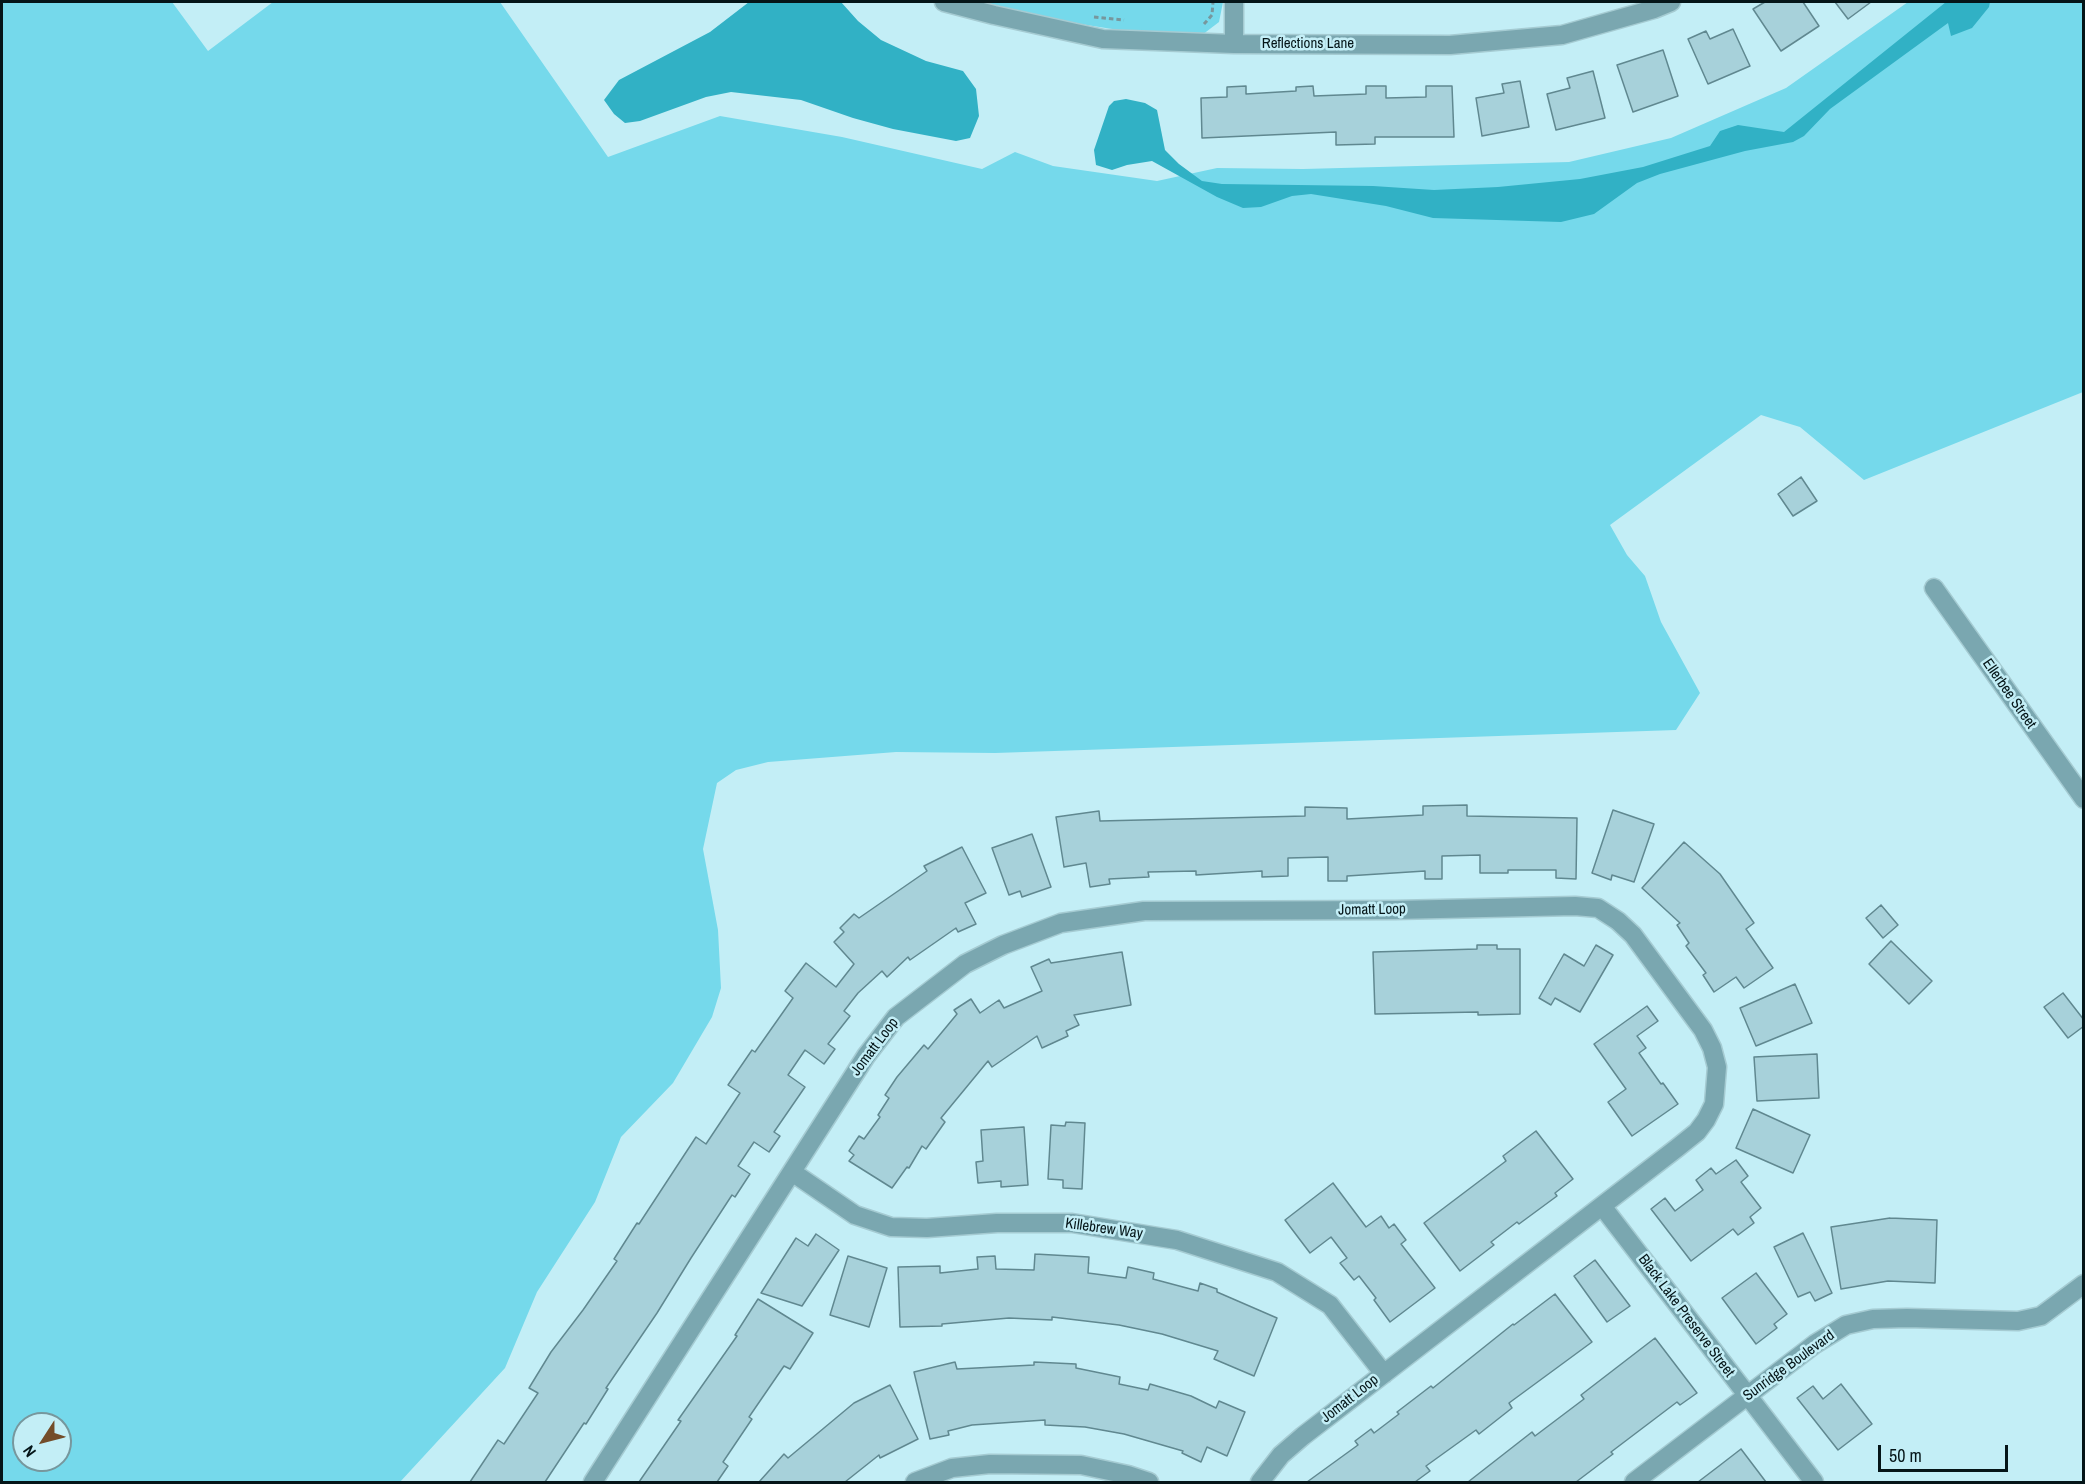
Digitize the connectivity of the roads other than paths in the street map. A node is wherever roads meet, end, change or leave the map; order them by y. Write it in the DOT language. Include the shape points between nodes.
graph roads {
  1 [pos="944,2"];
  2 [pos="1234,2"];
  3 [pos="1671,2"];
  4 [pos="1234,44"];
  5 [pos="1934,588"];
  6 [pos="2084,799"];
  7 [pos="792,1172"];
  8 [pos="1602,1206"];
  9 [pos="2084,1284"];
  10 [pos="1384,1374"];
  11 [pos="1747,1396"];
  12 [pos="593,1482"];
  13 [pos="915,1482"];
  14 [pos="1149,1482"];
  15 [pos="1260,1482"];
  16 [pos="1634,1482"];
  17 [pos="1814,1482"];
  1 -- 4 [label="street, Reflections Lane" via="1103,39"];
  2 -- 4 [label="street"];
  3 -- 4 [label="street, Reflections Lane" via="1562,35 1450,45"];
  5 -- 6 [label="street, Ellerbee Street"];
  7 -- 8 [label="street, Jomatt Loop" via="866,1056 896,1017 965,964 1035,931 1088,918 1144,911 1575,906 1598,908 1633,935 1703,1030 1717,1066 1714,1104 1697,1132"];
  7 -- 10 [label="street, Killebrew Way" via="855,1215 891,1227 1072,1223 1177,1240 1277,1272 1330,1305"];
  7 -- 12 [label="street, Jomatt Loop"];
  8 -- 10 [label="street, Jomatt Loop"];
  8 -- 11 [label="street, Black Lake Preserve Street"];
  9 -- 11 [label="street, Sunridge Boulevard" via="2042,1316 2018,1321 1873,1319 1846,1325"];
  10 -- 15 [label="street, Jomatt Loop" via="1281,1455"];
  11 -- 16 [label="street, Sunridge Boulevard"];
  11 -- 17 [label="street, Black Lake Preserve Street"];
  13 -- 14 [label="street" via="952,1468 990,1464 1081,1466"];
}
